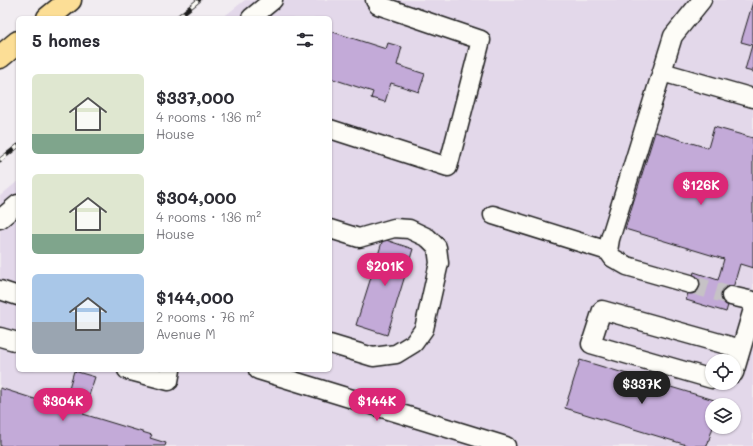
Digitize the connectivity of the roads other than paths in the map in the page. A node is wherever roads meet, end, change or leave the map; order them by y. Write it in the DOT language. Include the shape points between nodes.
graph roads {
  1 [pos="70,0"];
  2 [pos="273,0"];
  3 [pos="375,0"];
  4 [pos="702,0"];
  5 [pos="50,16"];
  6 [pos="253,16"];
  7 [pos="16,44"];
  8 [pos="0,56"];
  9 [pos="662,72"];
  10 [pos="753,98"];
  11 [pos="332,130"];
  12 [pos="16,206"];
  13 [pos="493,215"];
  14 [pos="0,219"];
  15 [pos="332,230"];
  16 [pos="608,251"];
  17 [pos="690,284"];
  18 [pos="0,290"];
  19 [pos="16,295"];
  20 [pos="731,296"];
  21 [pos="753,301"];
  22 [pos="753,309"];
  23 [pos="0,337"];
  24 [pos="16,341"];
  25 [pos="332,345"];
  26 [pos="741,349"];
  27 [pos="740,354"];
  28 [pos="135,372"];
  29 [pos="171,372"];
  30 [pos="265,372"];
  31 [pos="705,377"];
  32 [pos="506,446"];
  1 -- 5 [label="highway"];
  2 -- 6 [label="street"];
  3 -- 11 [label="street" via="378,5 481,40 448,167"];
  4 -- 9 [label="street" via="672,36"];
  7 -- 8 [label="highway"];
  9 -- 10 [label="street"];
  9 -- 16 [label="street"];
  12 -- 14 [label="street"];
  13 -- 16 [label="street"];
  15 -- 25 [label="street" via="359,238 394,228 409,229 432,242 436,247 439,263 424,330 414,343 396,354 373,357"];
  16 -- 17 [label="street" via="613,258 627,266"];
  18 -- 19 [label="street"];
  20 -- 21 [label="street"];
  22 -- 26 [label="street"];
  23 -- 24 [label="street"];
  26 -- 27 [label="street"];
  26 -- 31 [label="street" via="602,310 591,344"];
  28 -- 29 [label="street" via="169,381"];
  30 -- 32 [label="street"];
}
